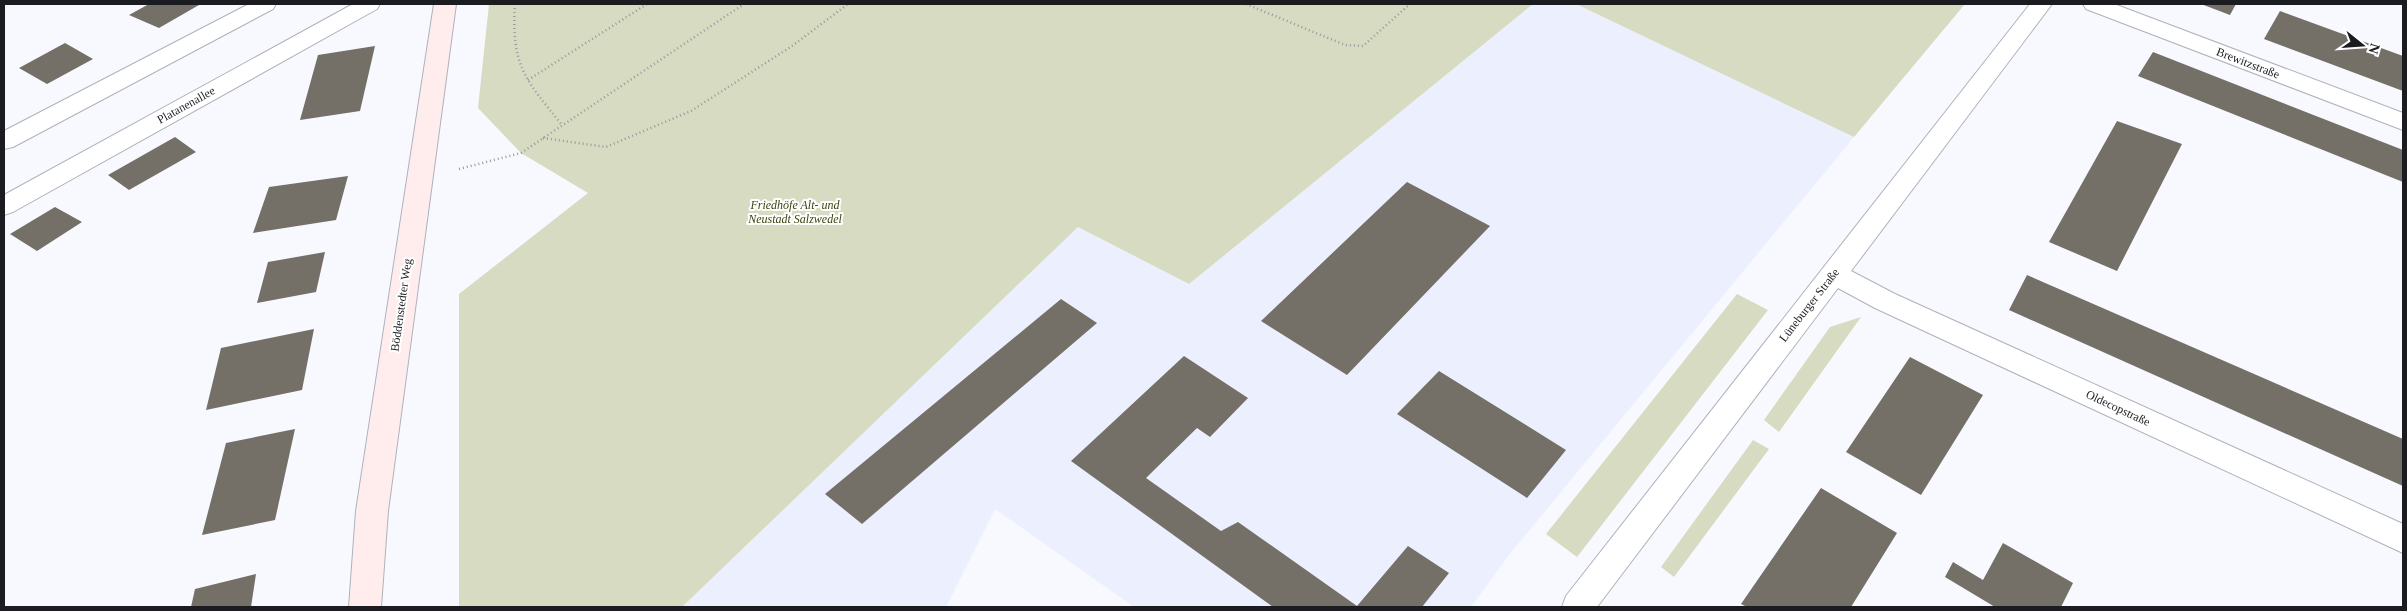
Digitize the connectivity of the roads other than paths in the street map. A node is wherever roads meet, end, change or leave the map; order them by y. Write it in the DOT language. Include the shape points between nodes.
graph roads {
  1 [pos="266,4"];
  2 [pos="369,4"];
  3 [pos="445,4"];
  4 [pos="2041,4"];
  5 [pos="2094,4"];
  6 [pos="2403,122"];
  7 [pos="4,141"];
  8 [pos="4,206"];
  9 [pos="1834,274"];
  10 [pos="2403,539"];
  11 [pos="366,607"];
  12 [pos="1578,607"];
  1 -- 7 [label="street"];
  2 -- 8 [label="street, Platanenallee"];
  3 -- 11 [label="street, Böddenstedter Weg" via="372,511"];
  4 -- 9 [label="street, Lüneburger Straße"];
  5 -- 6 [label="street, Brewitzstraße"];
  9 -- 10 [label="street, Oldecopstraße" via="1885,301"];
  9 -- 12 [label="street, Lüneburger Straße"];
}
